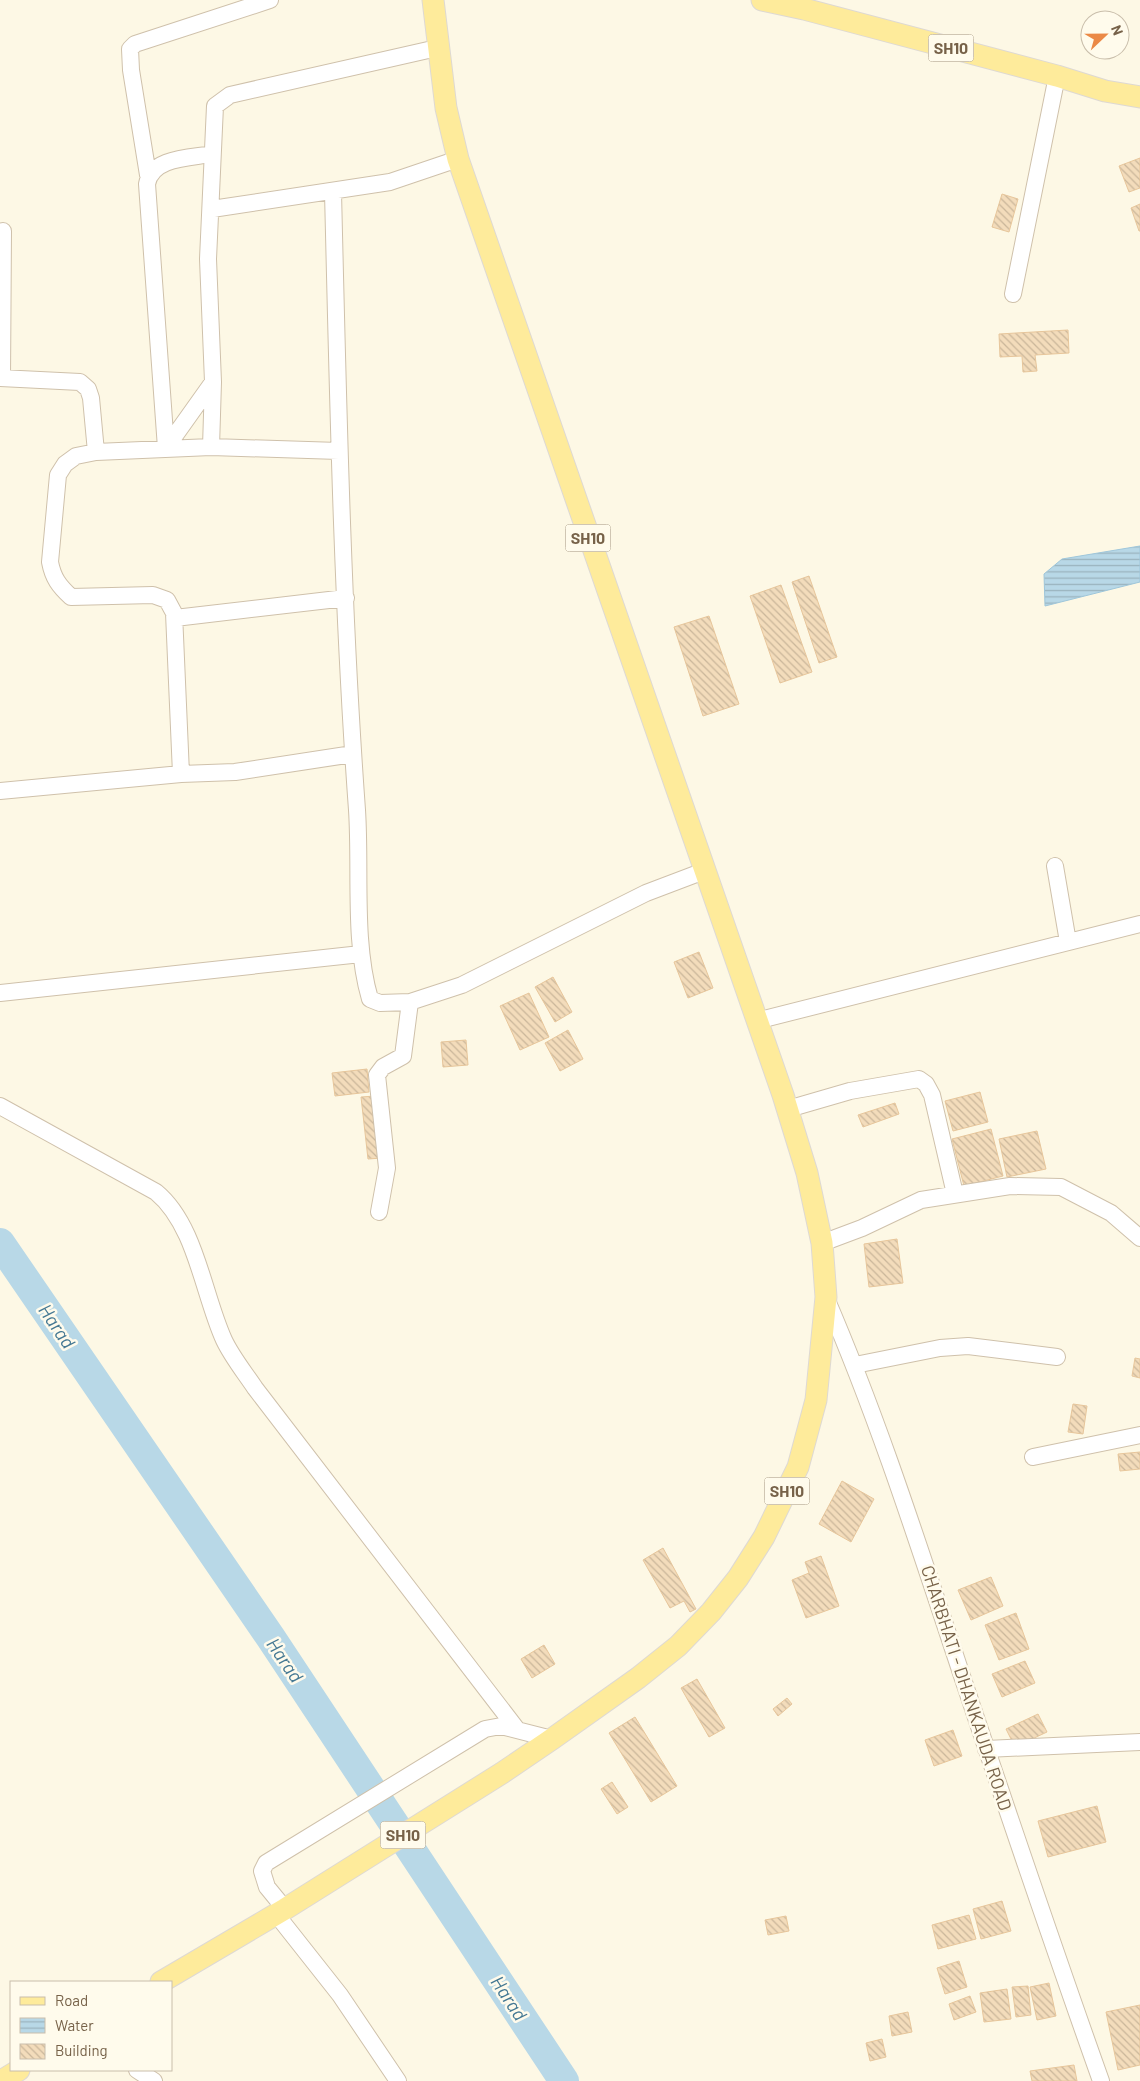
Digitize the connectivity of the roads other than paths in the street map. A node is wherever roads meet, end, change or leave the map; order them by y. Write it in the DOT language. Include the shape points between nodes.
graph roads {
  1 [pos="270,0"];
  2 [pos="762,0"];
  3 [pos="436,4"];
  4 [pos="811,4"];
  5 [pos="437,48"];
  6 [pos="1057,76"];
  7 [pos="1140,98"];
  8 [pos="212,154"];
  9 [pos="458,158"];
  10 [pos="148,175"];
  11 [pos="333,192"];
  12 [pos="212,209"];
  13 [pos="3,231"];
  14 [pos="1013,294"];
  15 [pos="1,378"];
  16 [pos="213,382"];
  17 [pos="211,447"];
  18 [pos="166,448"];
  19 [pos="340,451"];
  20 [pos="96,452"];
  21 [pos="346,598"];
  22 [pos="175,618"];
  23 [pos="353,754"];
  24 [pos="181,774"];
  25 [pos="0,791"];
  26 [pos="1055,866"];
  27 [pos="704,871"];
  28 [pos="1140,924"];
  29 [pos="1068,942"];
  30 [pos="361,954"];
  31 [pos="0,993"];
  32 [pos="410,1002"];
  33 [pos="756,1021"];
  34 [pos="785,1102"];
  35 [pos="0,1106"];
  36 [pos="956,1194"];
  37 [pos="379,1212"];
  38 [pos="1140,1238"];
  39 [pos="822,1243"];
  40 [pos="826,1297"];
  41 [pos="1057,1357"];
  42 [pos="855,1365"];
  43 [pos="1140,1435"];
  44 [pos="1033,1457"];
  45 [pos="516,1728"];
  46 [pos="552,1739"];
  47 [pos="1140,1742"];
  48 [pos="986,1749"];
  49 [pos="280,1912"];
  50 [pos="163,1981"];
  51 [pos="17,2071"];
  52 [pos="139,2071"];
  53 [pos="1,2081"];
  54 [pos="154,2081"];
  55 [pos="398,2081"];
  56 [pos="1101,2081"];
  1 -- 10 [label="street" via="140,42 130,49"];
  2 -- 4 [label="main road, SH10"];
  3 -- 5 [label="main road, SH10"];
  4 -- 6 [label="main road, SH10"];
  5 -- 8 [label="street" via="230,95 215,106"];
  5 -- 9 [label="main road, SH10"];
  6 -- 7 [label="main road, SH10"];
  6 -- 14 [label="street"];
  8 -- 10 [label="street" via="172,161 158,166"];
  8 -- 12 [label="street"];
  9 -- 11 [label="street" via="390,182"];
  9 -- 27 [label="main road, SH10"];
  10 -- 18 [label="street"];
  11 -- 12 [label="street"];
  11 -- 19 [label="street"];
  12 -- 16 [label="street" via="208,259"];
  13 -- 15 [label="street"];
  15 -- 20 [label="street" via="80,382 84,385 91,398"];
  16 -- 17 [label="street"];
  16 -- 18 [label="street"];
  17 -- 18 [label="street"];
  17 -- 19 [label="street"];
  18 -- 20 [label="street"];
  19 -- 21 [label="street"];
  20 -- 22 [label="street" via="76,456 58,475 50,562 52,574 58,586 70,597 153,596 167,600"];
  21 -- 22 [label="street"];
  21 -- 23 [label="street"];
  22 -- 24 [label="street"];
  23 -- 24 [label="street" via="235,772"];
  23 -- 30 [label="street"];
  24 -- 25 [label="street"];
  26 -- 29 [label="street"];
  27 -- 32 [label="street" via="646,893 462,985"];
  27 -- 33 [label="main road, SH10"];
  28 -- 29 [label="street"];
  29 -- 33 [label="street"];
  30 -- 31 [label="street"];
  30 -- 32 [label="street" via="370,999 380,1003"];
  32 -- 37 [label="street" via="403,1056 383,1067 377,1075 387,1168"];
  33 -- 34 [label="main road, SH10"];
  34 -- 36 [label="street" via="919,1079 932,1095"];
  34 -- 39 [label="main road, SH10" via="807,1173"];
  35 -- 45 [label="street" via="167,1201 191,1249 225,1341 255,1388"];
  36 -- 38 [label="street" via="1010,1186 1061,1187 1111,1213"];
  36 -- 39 [label="street" via="921,1200"];
  39 -- 40 [label="main road, SH10"];
  40 -- 42 [label="street, CHARBHATI - DHANKAUDA ROAD"];
  40 -- 46 [label="main road, SH10" via="816,1400 798,1467 764,1537 717,1605 678,1646"];
  41 -- 42 [label="street" via="968,1346 940,1348"];
  42 -- 48 [label="street, CHARBHATI - DHANKAUDA ROAD"];
  43 -- 44 [label="street"];
  45 -- 46 [label="street"];
  45 -- 49 [label="street" via="485,1729 266,1862 262,1871"];
  46 -- 49 [label="main road, SH10"];
  47 -- 48 [label="street"];
  48 -- 56 [label="street, CHARBHATI - DHANKAUDA ROAD"];
  49 -- 50 [label="main road, SH10"];
  49 -- 55 [label="street"];
  51 -- 53 [label="main road"];
  52 -- 54 [label="street"];
}
